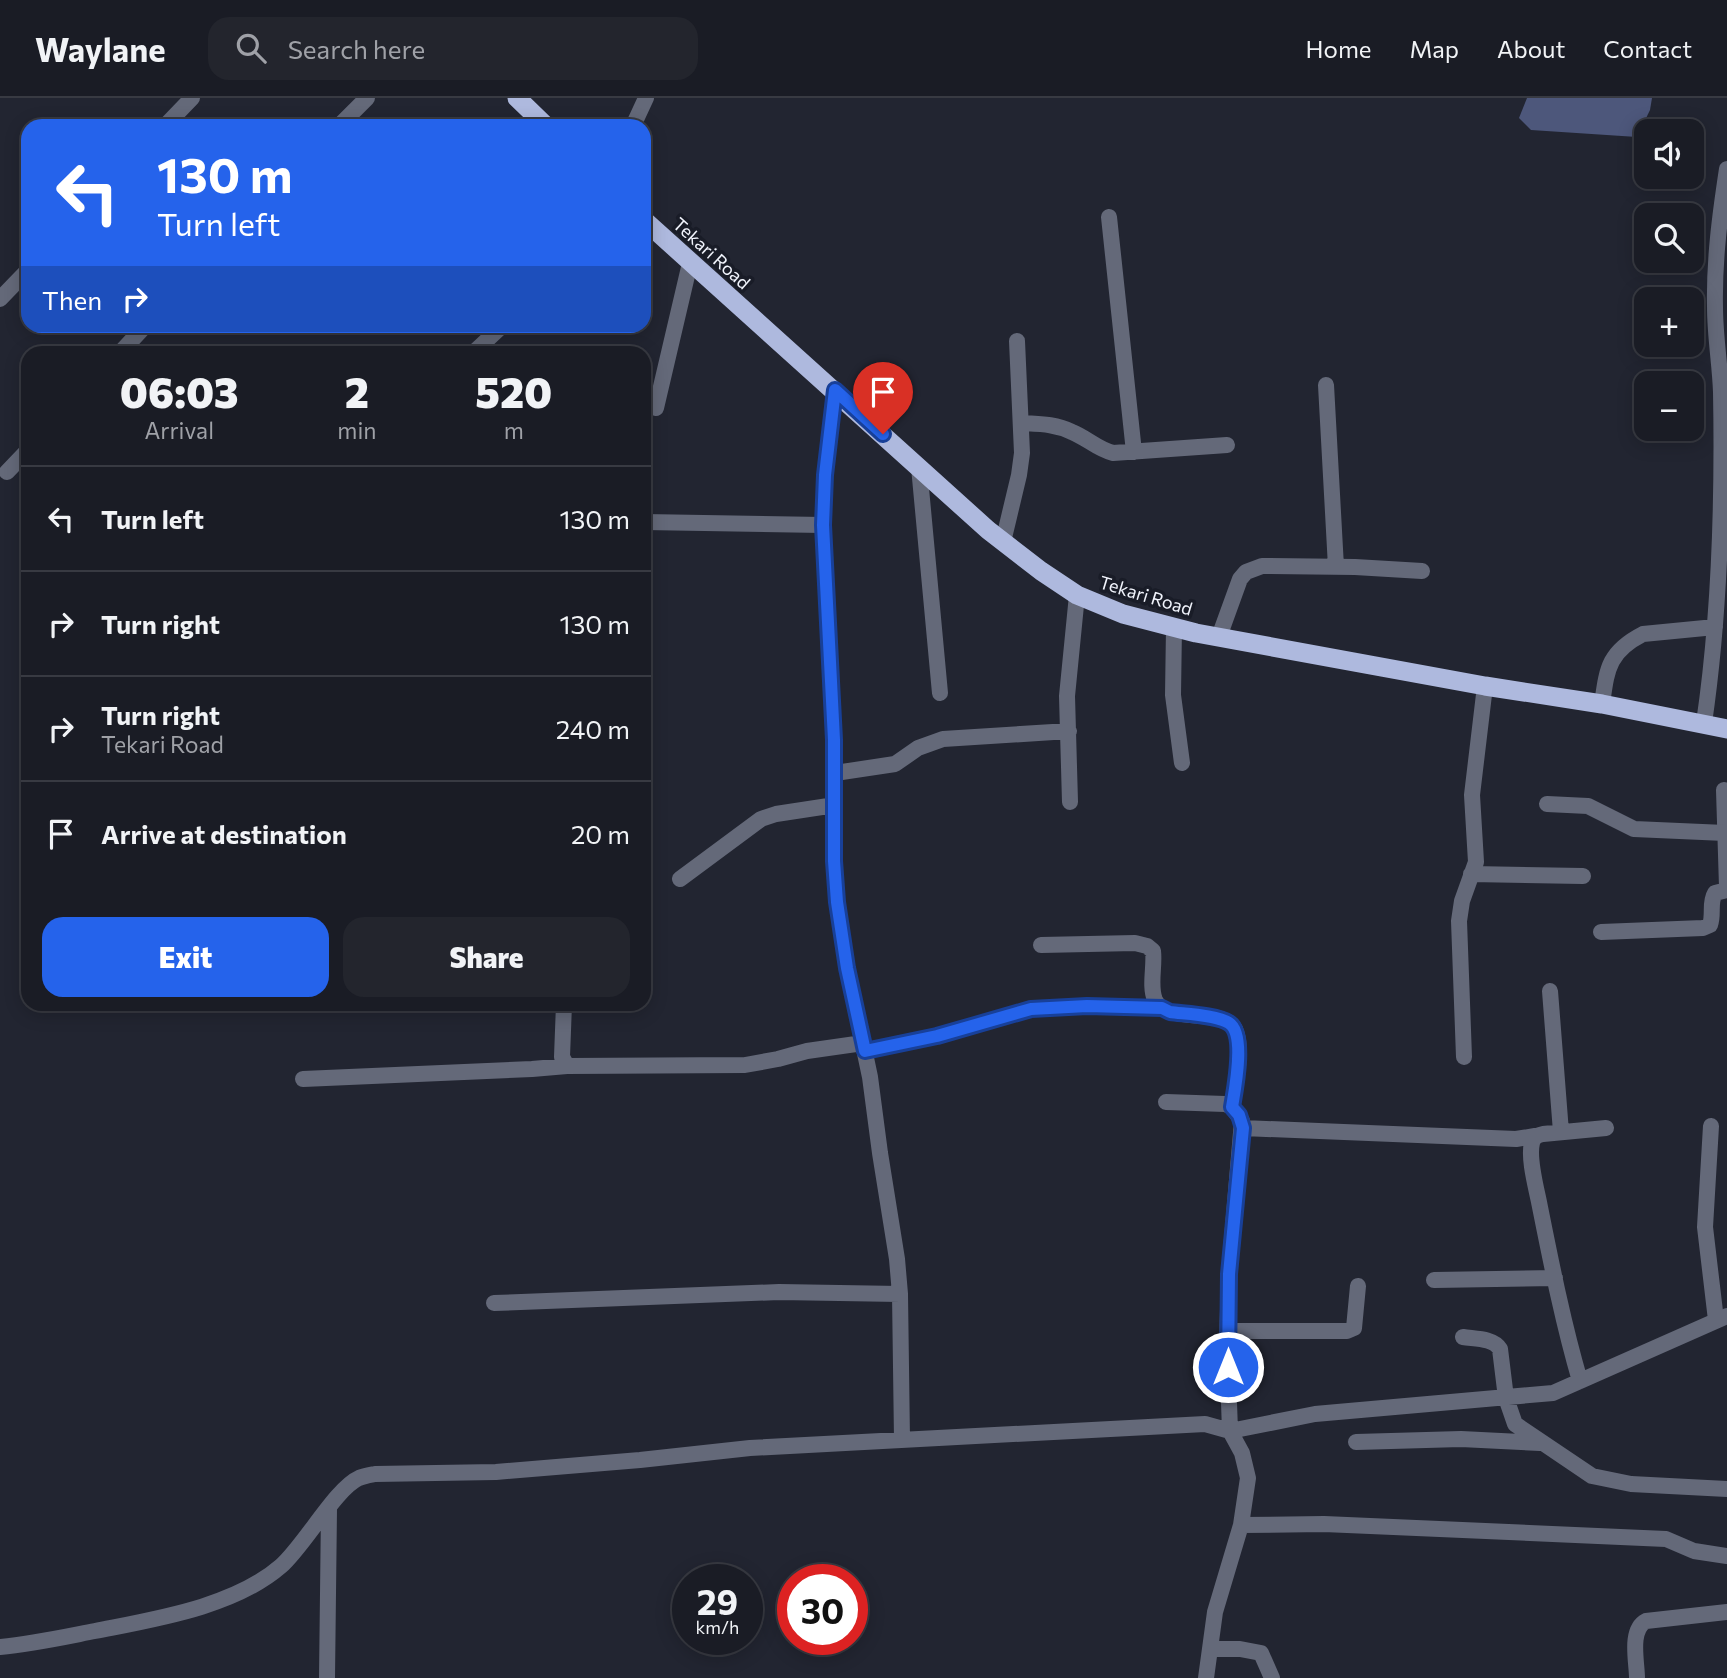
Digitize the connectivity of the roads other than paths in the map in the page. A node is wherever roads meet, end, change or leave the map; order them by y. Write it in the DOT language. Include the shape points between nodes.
graph roads {
  1 [pos="192,98"];
  2 [pos="367,98"];
  3 [pos="517,98"];
  4 [pos="646,98"];
  5 [pos="172,119"];
  6 [pos="346,119"];
  7 [pos="539,119"];
  8 [pos="636,119"];
  9 [pos="1727,169"];
  10 [pos="1110,217"];
  11 [pos="651,226"];
  12 [pos="1721,259"];
  13 [pos="691,262"];
  14 [pos="21,277"];
  15 [pos="0,299"];
  16 [pos="138,333"];
  17 [pos="494,333"];
  18 [pos="1017,341"];
  19 [pos="126,346"];
  20 [pos="481,346"];
  21 [pos="1326,386"];
  22 [pos="835,390"];
  23 [pos="1724,391"];
  24 [pos="656,408"];
  25 [pos="1022,423"];
  26 [pos="1227,445"];
  27 [pos="1133,452"];
  28 [pos="21,457"];
  29 [pos="919,467"];
  30 [pos="7,472"];
  31 [pos="651,522"];
  32 [pos="823,525"];
  33 [pos="1003,542"];
  34 [pos="1723,565"];
  35 [pos="1336,567"];
  36 [pos="1422,571"];
  37 [pos="1077,595"];
  38 [pos="1174,627"];
  39 [pos="1715,627"];
  40 [pos="1219,637"];
  41 [pos="1485,685"];
  42 [pos="940,693"];
  43 [pos="1602,704"];
  44 [pos="1704,723"];
  45 [pos="1727,729"];
  46 [pos="1069,731"];
  47 [pos="1182,763"];
  48 [pos="835,774"];
  49 [pos="1724,790"];
  50 [pos="1070,803"];
  51 [pos="1548,804"];
  52 [pos="835,805"];
  53 [pos="1726,832"];
  54 [pos="1471,874"];
  55 [pos="1583,876"];
  56 [pos="680,879"];
  57 [pos="1727,888"];
  58 [pos="1601,932"];
  59 [pos="1041,945"];
  60 [pos="1550,990"];
  61 [pos="1162,1008"];
  62 [pos="564,1011"];
  63 [pos="864,1047"];
  64 [pos="1464,1057"];
  65 [pos="567,1066"];
  66 [pos="303,1079"];
  67 [pos="1166,1102"];
  68 [pos="1232,1107"];
  69 [pos="1711,1126"];
  70 [pos="1243,1128"];
  71 [pos="1606,1128"];
  72 [pos="1561,1132"];
  73 [pos="1535,1136"];
  74 [pos="1555,1278"];
  75 [pos="1434,1280"];
  76 [pos="1358,1286"];
  77 [pos="900,1294"];
  78 [pos="494,1303"];
  79 [pos="1721,1317"];
  80 [pos="1228,1331"];
  81 [pos="1463,1338"];
  82 [pos="1580,1381"];
  83 [pos="1506,1398"];
  84 [pos="1230,1431"];
  85 [pos="902,1440"];
  86 [pos="1356,1441"];
  87 [pos="1543,1443"];
  88 [pos="1727,1489"];
  89 [pos="329,1509"];
  90 [pos="1241,1525"];
  91 [pos="1727,1556"];
  92 [pos="1727,1612"];
  93 [pos="0,1647"];
  94 [pos="1210,1649"];
  95 [pos="327,1678"];
  96 [pos="1206,1678"];
  97 [pos="1272,1678"];
  98 [pos="1637,1678"];
  1 -- 5 [label="street"];
  2 -- 6 [label="street"];
  3 -- 7 [label="highway"];
  4 -- 8 [label="street"];
  9 -- 12 [label="street" via="1716,239"];
  10 -- 27 [label="street"];
  11 -- 13 [label="highway, Tekari Road"];
  12 -- 23 [label="street" via="1715,309"];
  13 -- 22 [label="highway, Tekari Road"];
  13 -- 24 [label="street"];
  14 -- 15 [label="street"];
  16 -- 19 [label="street"];
  17 -- 20 [label="street"];
  18 -- 25 [label="street"];
  21 -- 35 [label="street"];
  22 -- 29 [label="highway, Tekari Road"];
  22 -- 32 [label="street"];
  23 -- 34 [label="street"];
  25 -- 27 [label="street" via="1072,431 1103,451"];
  25 -- 33 [label="street" via="1019,475"];
  26 -- 27 [label="street"];
  28 -- 30 [label="street"];
  29 -- 33 [label="highway, Tekari Road"];
  29 -- 42 [label="street"];
  31 -- 32 [label="street"];
  32 -- 48 [label="street"];
  33 -- 37 [label="highway, Tekari Road"];
  34 -- 39 [label="street"];
  35 -- 36 [label="street"];
  35 -- 40 [label="street" via="1262,566 1245,572"];
  37 -- 38 [label="highway, Tekari Road" via="1123,614"];
  37 -- 46 [label="street" via="1067,696"];
  38 -- 40 [label="highway, Tekari Road"];
  38 -- 47 [label="street" via="1173,695"];
  39 -- 43 [label="street" via="1636,637 1610,662"];
  39 -- 44 [label="street"];
  40 -- 41 [label="highway, Tekari Road"];
  41 -- 43 [label="highway, Tekari Road"];
  41 -- 54 [label="street" via="1472,795 1477,854"];
  43 -- 44 [label="highway, Tekari Road"];
  44 -- 45 [label="highway, Tekari Road"];
  46 -- 48 [label="street" via="943,739 929,742 895,764"];
  46 -- 50 [label="street"];
  48 -- 52 [label="street"];
  49 -- 53 [label="street"];
  51 -- 53 [label="street" via="1588,806 1634,829"];
  52 -- 56 [label="street" via="761,820"];
  52 -- 63 [label="street" via="837,902"];
  53 -- 57 [label="street"];
  54 -- 55 [label="street"];
  54 -- 64 [label="street" via="1458,921"];
  57 -- 58 [label="street" via="1715,893 1713,918 1703,928"];
  59 -- 61 [label="street" via="1147,946 1153,951 1155,1002"];
  60 -- 72 [label="street"];
  61 -- 63 [label="street" via="1031,1009 937,1036"];
  61 -- 68 [label="street" via="1223,1020 1236,1030"];
  62 -- 65 [label="street" via="562,1057"];
  63 -- 65 [label="street" via="807,1051 745,1065"];
  63 -- 77 [label="street"];
  65 -- 66 [label="street"];
  67 -- 68 [label="street" via="1217,1102"];
  68 -- 70 [label="street"];
  69 -- 79 [label="street" via="1705,1227"];
  70 -- 73 [label="street" via="1516,1139"];
  70 -- 80 [label="street"];
  71 -- 72 [label="street"];
  72 -- 73 [label="street"];
  73 -- 74 [label="street" via="1533,1166"];
  74 -- 75 [label="street"];
  74 -- 82 [label="street"];
  76 -- 80 [label="street" via="1356,1322 1347,1331"];
  77 -- 78 [label="street" via="769,1292"];
  77 -- 85 [label="street"];
  79 -- 82 [label="street"];
  80 -- 84 [label="street"];
  81 -- 83 [label="street" via="1490,1342 1500,1349"];
  82 -- 83 [label="street" via="1553,1393"];
  83 -- 84 [label="street" via="1315,1413"];
  83 -- 87 [label="street" via="1515,1424"];
  84 -- 85 [label="street" via="1205,1424"];
  84 -- 90 [label="street" via="1248,1478"];
  85 -- 89 [label="street" via="750,1448 496,1472 375,1474 358,1478"];
  86 -- 87 [label="street"];
  87 -- 88 [label="street" via="1602,1479"];
  89 -- 93 [label="street" via="281,1566 239,1592 125,1625"];
  89 -- 95 [label="street"];
  90 -- 91 [label="street" via="1324,1524 1666,1539 1694,1551"];
  90 -- 94 [label="street" via="1215,1612"];
  92 -- 98 [label="street" via="1639,1625"];
  94 -- 96 [label="street"];
  94 -- 97 [label="street" via="1261,1653"];
}
